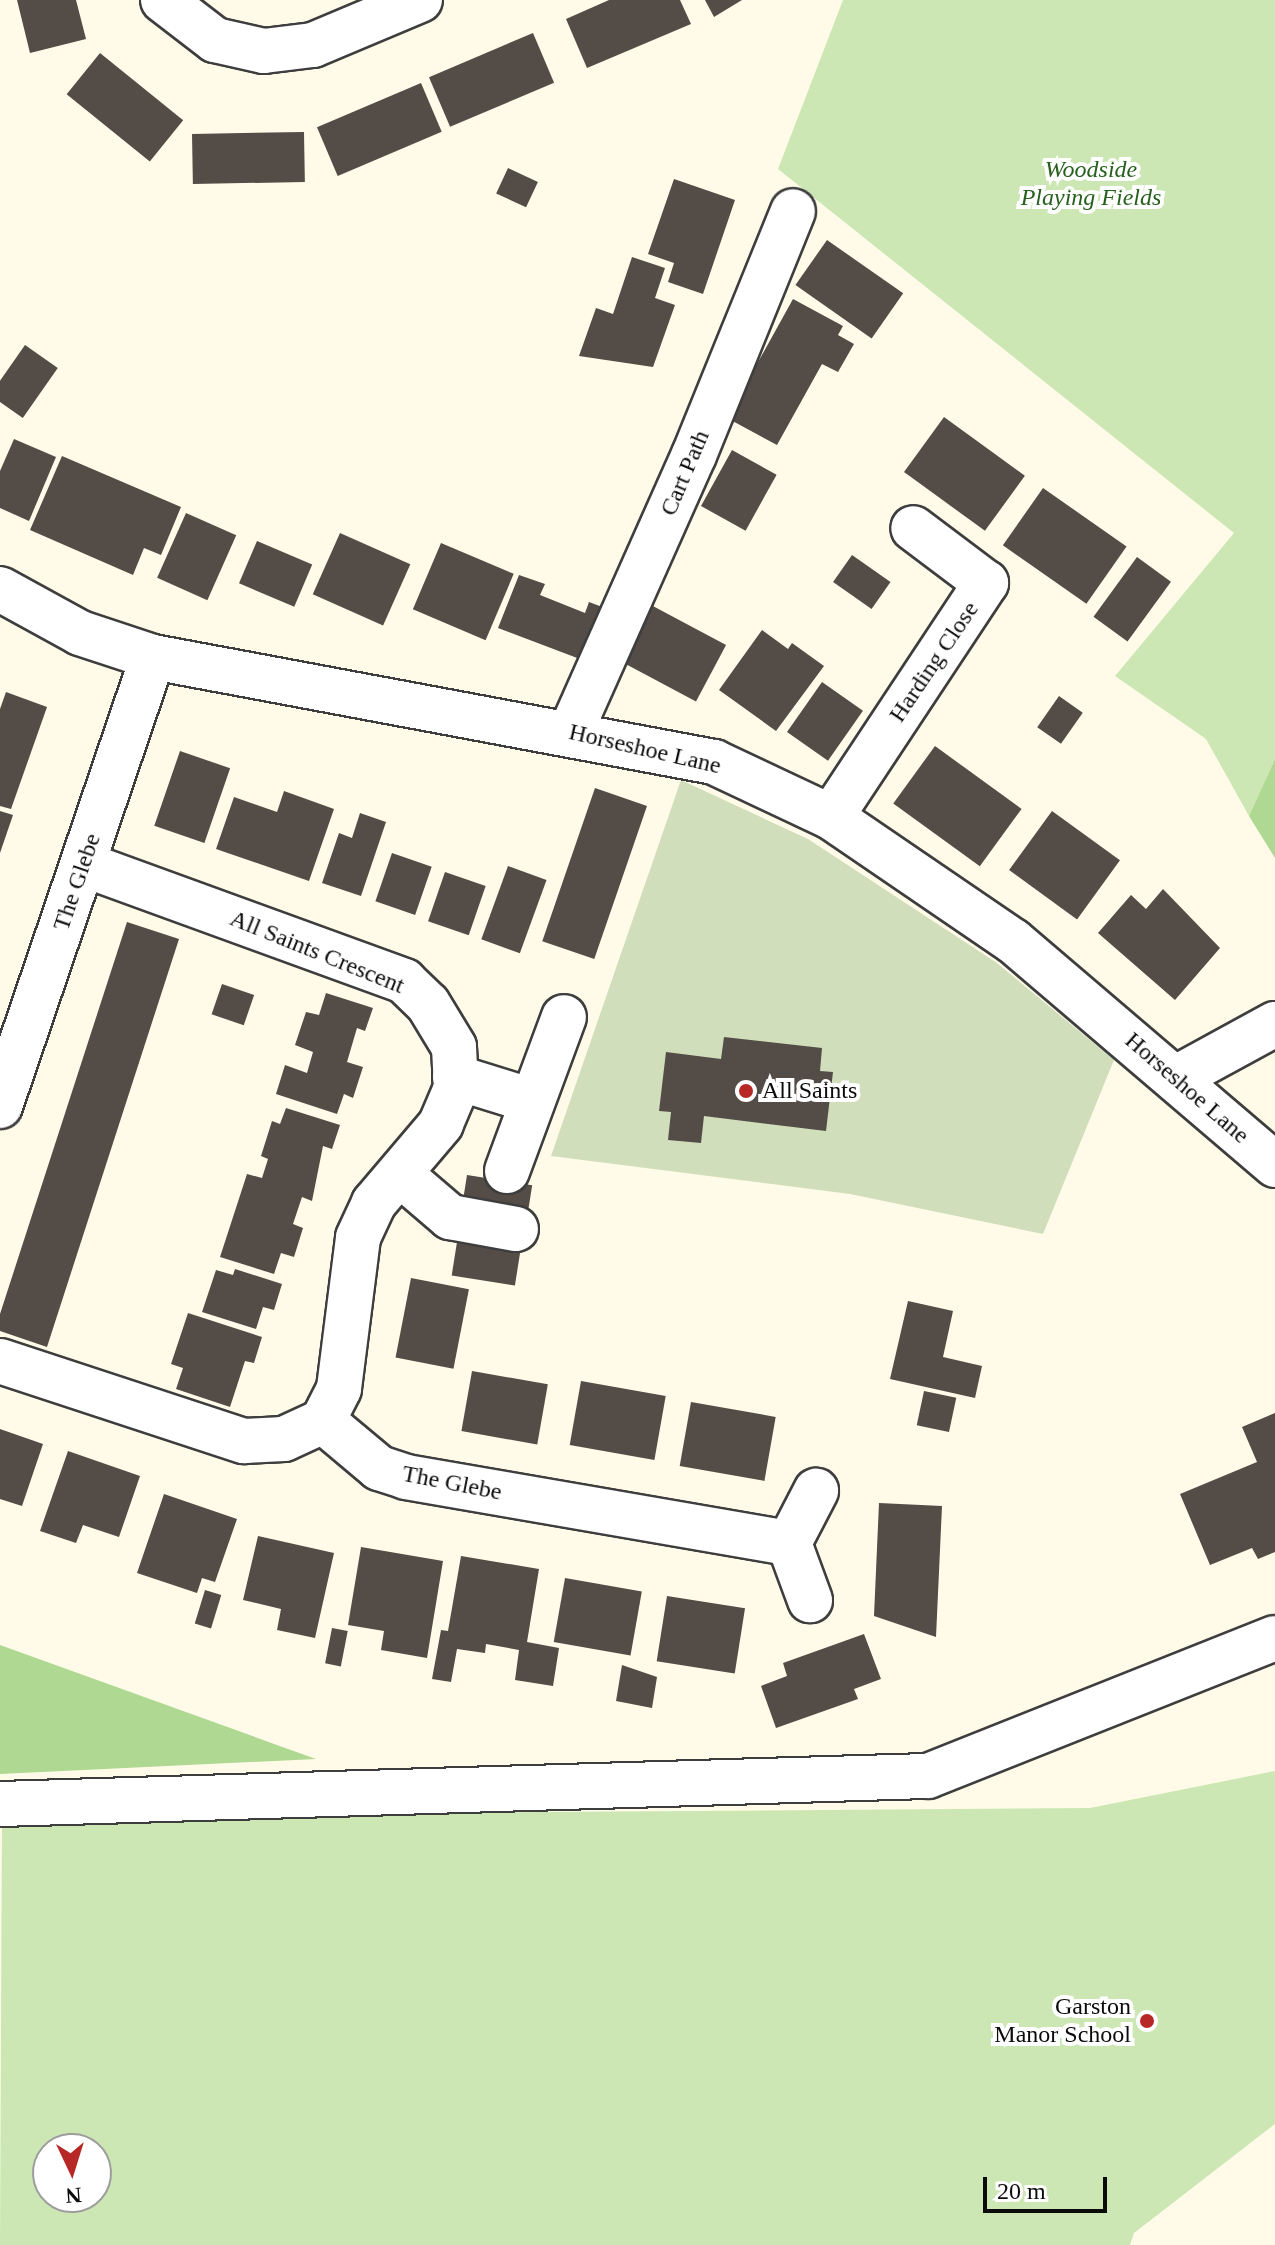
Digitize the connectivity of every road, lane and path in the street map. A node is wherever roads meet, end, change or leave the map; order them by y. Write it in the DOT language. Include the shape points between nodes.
graph roads {
  1 [pos="163,0"];
  2 [pos="420,0"];
  3 [pos="793,211"];
  4 [pos="913,528"];
  5 [pos="0,589"];
  6 [pos="153,657"];
  7 [pos="571,731"];
  8 [pos="831,817"];
  9 [pos="83,864"];
  10 [pos="564,1017"];
  11 [pos="1275,1024"];
  12 [pos="455,1077"];
  13 [pos="1176,1078"];
  14 [pos="532,1101"];
  15 [pos="0,1106"];
  16 [pos="1275,1165"];
  17 [pos="507,1171"];
  18 [pos="401,1175"];
  19 [pos="516,1229"];
  20 [pos="0,1361"];
  21 [pos="323,1421"];
  22 [pos="816,1491"];
  23 [pos="789,1543"];
  24 [pos="810,1600"];
  25 [pos="1275,1638"];
  26 [pos="0,1804"];
  1 -- 2 [label="street" via="215,40 264,51 313,45"];
  3 -- 7 [label="street, Cart Path" via="694,455"];
  4 -- 8 [label="street, Harding Close" via="986,583"];
  5 -- 6 [label="street, Horseshoe Lane" via="80,633"];
  6 -- 7 [label="street, Horseshoe Lane"];
  6 -- 9 [label="street, The Glebe"];
  7 -- 8 [label="street, Horseshoe Lane" via="714,762"];
  8 -- 13 [label="street, Horseshoe Lane" via="1013,941"];
  9 -- 12 [label="street, All Saints Crescent" via="404,981 428,1004 454,1047"];
  9 -- 15 [label="street, The Glebe"];
  10 -- 14 [label="street"];
  11 -- 13 [label="street"];
  12 -- 14 [label="street"];
  12 -- 18 [label="street, All Saints Crescent" via="441,1124"];
  13 -- 16 [label="street, Horseshoe Lane"];
  14 -- 17 [label="street"];
  18 -- 19 [label="street" via="450,1217"];
  18 -- 21 [label="street, All Saints Crescent" via="374,1203 358,1238 339,1389"];
  20 -- 21 [label="street" via="244,1441 284,1439"];
  21 -- 23 [label="street, The Glebe" via="379,1468 406,1477"];
  22 -- 23 [label="street"];
  23 -- 24 [label="street"];
  25 -- 26 [label="street" via="928,1776"];
}
